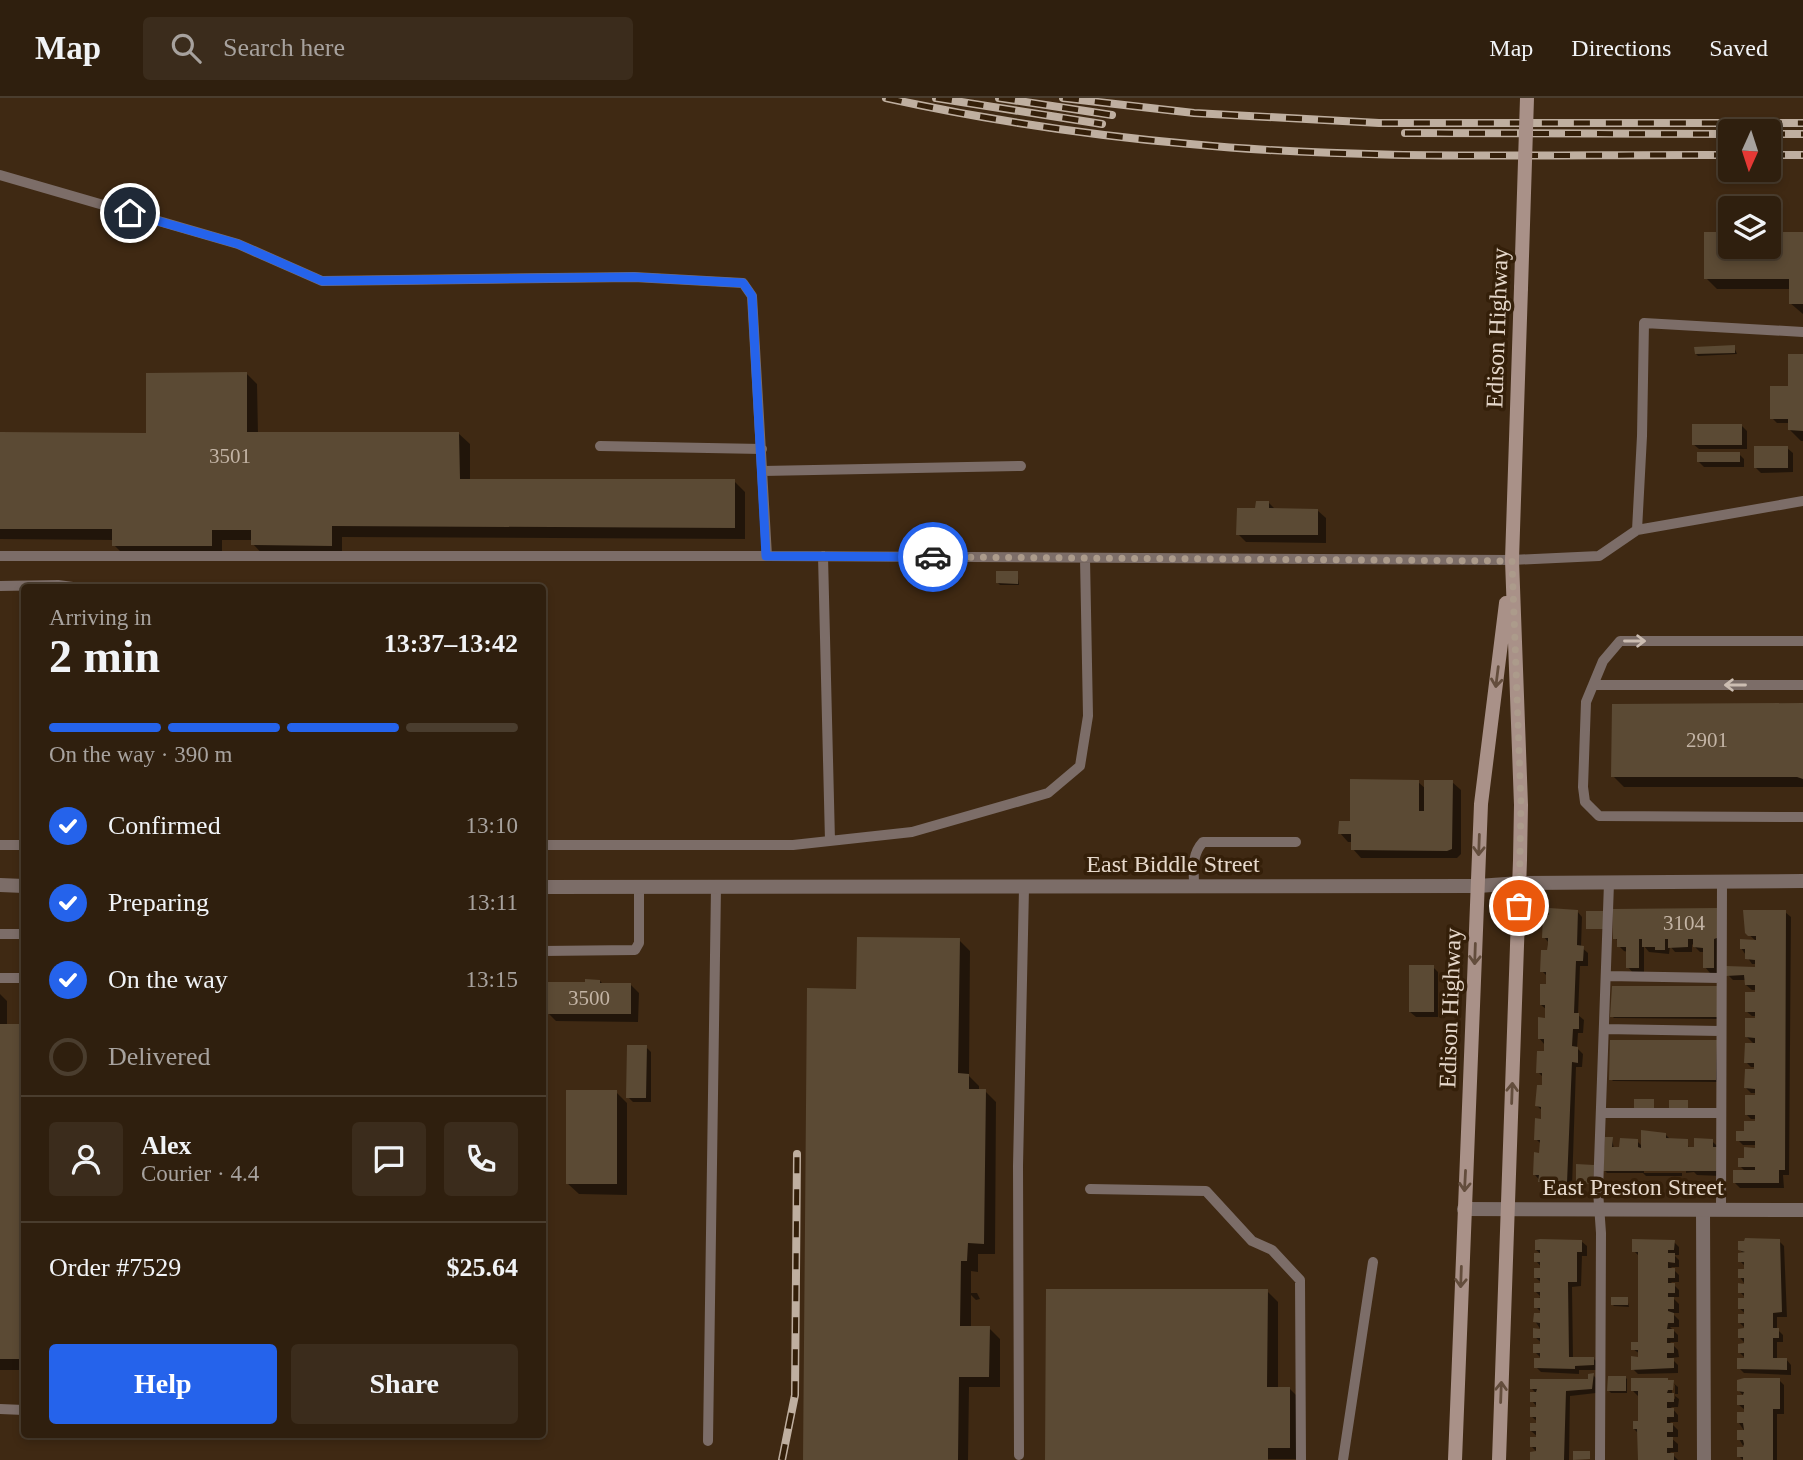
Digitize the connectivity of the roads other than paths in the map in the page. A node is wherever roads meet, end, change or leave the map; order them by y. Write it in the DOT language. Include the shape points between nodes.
graph roads {
  1 [pos="1527,98"];
  2 [pos="0,175"];
  3 [pos="1803,332"];
  4 [pos="600,446"];
  5 [pos="762,449"];
  6 [pos="1021,466"];
  7 [pos="763,471"];
  8 [pos="1803,501"];
  9 [pos="1637,530"];
  10 [pos="0,556"];
  11 [pos="766,556"];
  12 [pos="823,556"];
  13 [pos="1085,558"];
  14 [pos="1512,561"];
  15 [pos="0,586"];
  16 [pos="21,586"];
  17 [pos="1803,641"];
  18 [pos="1593,685"];
  19 [pos="1803,685"];
  20 [pos="1803,817"];
  21 [pos="830,841"];
  22 [pos="1296,842"];
  23 [pos="0,845"];
  24 [pos="21,845"];
  25 [pos="546,845"];
  26 [pos="1803,881"];
  27 [pos="1722,882"];
  28 [pos="1520,883"];
  29 [pos="1609,883"];
  30 [pos="0,886"];
  31 [pos="21,886"];
  32 [pos="1194,886"];
  33 [pos="1478,886"];
  34 [pos="546,887"];
  35 [pos="639,887"];
  36 [pos="716,887"];
  37 [pos="1024,888"];
  38 [pos="0,934"];
  39 [pos="21,934"];
  40 [pos="546,951"];
  41 [pos="1607,976"];
  42 [pos="0,978"];
  43 [pos="21,978"];
  44 [pos="1720,978"];
  45 [pos="1604,1029"];
  46 [pos="1720,1031"];
  47 [pos="1601,1113"];
  48 [pos="1721,1113"];
  49 [pos="1090,1189"];
  50 [pos="1464,1209"];
  51 [pos="1508,1210"];
  52 [pos="1600,1210"];
  53 [pos="1703,1210"];
  54 [pos="1721,1210"];
  55 [pos="1803,1210"];
  56 [pos="1373,1262"];
  57 [pos="0,1409"];
  58 [pos="21,1410"];
  59 [pos="708,1441"];
  60 [pos="1019,1455"];
  61 [pos="1301,1460"];
  62 [pos="1343,1460"];
  63 [pos="1455,1460"];
  64 [pos="1499,1460"];
  65 [pos="1601,1460"];
  66 [pos="1704,1460"];
  1 -- 14 [label="main road, Edison Highway, bridge"];
  2 -- 5 [label="lane" via="238,244 322,281 634,277 743,283 752,296"];
  3 -- 9 [label="lane" via="1644,323"];
  4 -- 5 [label="lane"];
  5 -- 7 [label="lane"];
  6 -- 7 [label="lane"];
  7 -- 11 [label="lane"];
  8 -- 9 [label="lane"];
  9 -- 14 [label="lane" via="1599,556"];
  10 -- 11 [label="lane"];
  11 -- 12 [label="lane"];
  12 -- 13 [label="lane"];
  12 -- 21 [label="lane"];
  13 -- 14 [label="lane"];
  13 -- 21 [label="lane" via="1088,716 1080,766 1048,793 912,832"];
  14 -- 28 [label="main road, Edison Highway"];
  14 -- 33 [label="main road, Edison Highway, one-way" via="1480,804"];
  15 -- 16 [label="lane"];
  18 -- 17 [label="lane, one-way" via="1602,661 1620,641"];
  19 -- 18 [label="lane, one-way"];
  18 -- 20 [label="lane" via="1587,702 1583,787 1585,802 1599,816"];
  21 -- 25 [label="lane"];
  22 -- 32 [label="lane" via="1203,842 1194,860"];
  23 -- 24 [label="lane"];
  26 -- 27 [label="street, East Biddle Street"];
  27 -- 29 [label="street, East Biddle Street"];
  27 -- 44 [label="lane"];
  28 -- 29 [label="street, East Biddle Street"];
  28 -- 33 [label="street, East Biddle Street"];
  51 -- 28 [label="main road, Edison Highway, one-way"];
  29 -- 41 [label="lane"];
  30 -- 31 [label="street"];
  32 -- 33 [label="street, East Biddle Street"];
  32 -- 37 [label="street, East Biddle Street"];
  33 -- 50 [label="main road, Edison Highway, one-way"];
  34 -- 35 [label="street, East Biddle Street"];
  35 -- 36 [label="street, East Biddle Street"];
  35 -- 40 [label="lane" via="639,943 635,950"];
  36 -- 37 [label="street, East Biddle Street"];
  36 -- 59 [label="lane"];
  37 -- 60 [label="lane" via="1018,1166"];
  38 -- 39 [label="lane"];
  41 -- 44 [label="lane"];
  41 -- 45 [label="lane"];
  42 -- 43 [label="lane"];
  44 -- 46 [label="lane"];
  45 -- 46 [label="lane"];
  45 -- 47 [label="lane"];
  46 -- 48 [label="lane"];
  47 -- 48 [label="lane"];
  47 -- 52 [label="lane"];
  48 -- 54 [label="lane"];
  49 -- 61 [label="lane" via="1206,1192 1252,1241 1272,1250 1300,1280"];
  50 -- 51 [label="street, East Preston Street"];
  50 -- 63 [label="main road, Edison Highway, one-way"];
  51 -- 52 [label="street, East Preston Street"];
  64 -- 51 [label="main road, Edison Highway, one-way"];
  52 -- 53 [label="street, East Preston Street"];
  52 -- 65 [label="lane"];
  53 -- 54 [label="street, East Preston Street"];
  53 -- 66 [label="street"];
  54 -- 55 [label="street, East Preston Street"];
  56 -- 62 [label="lane"];
  57 -- 58 [label="lane"];
}
